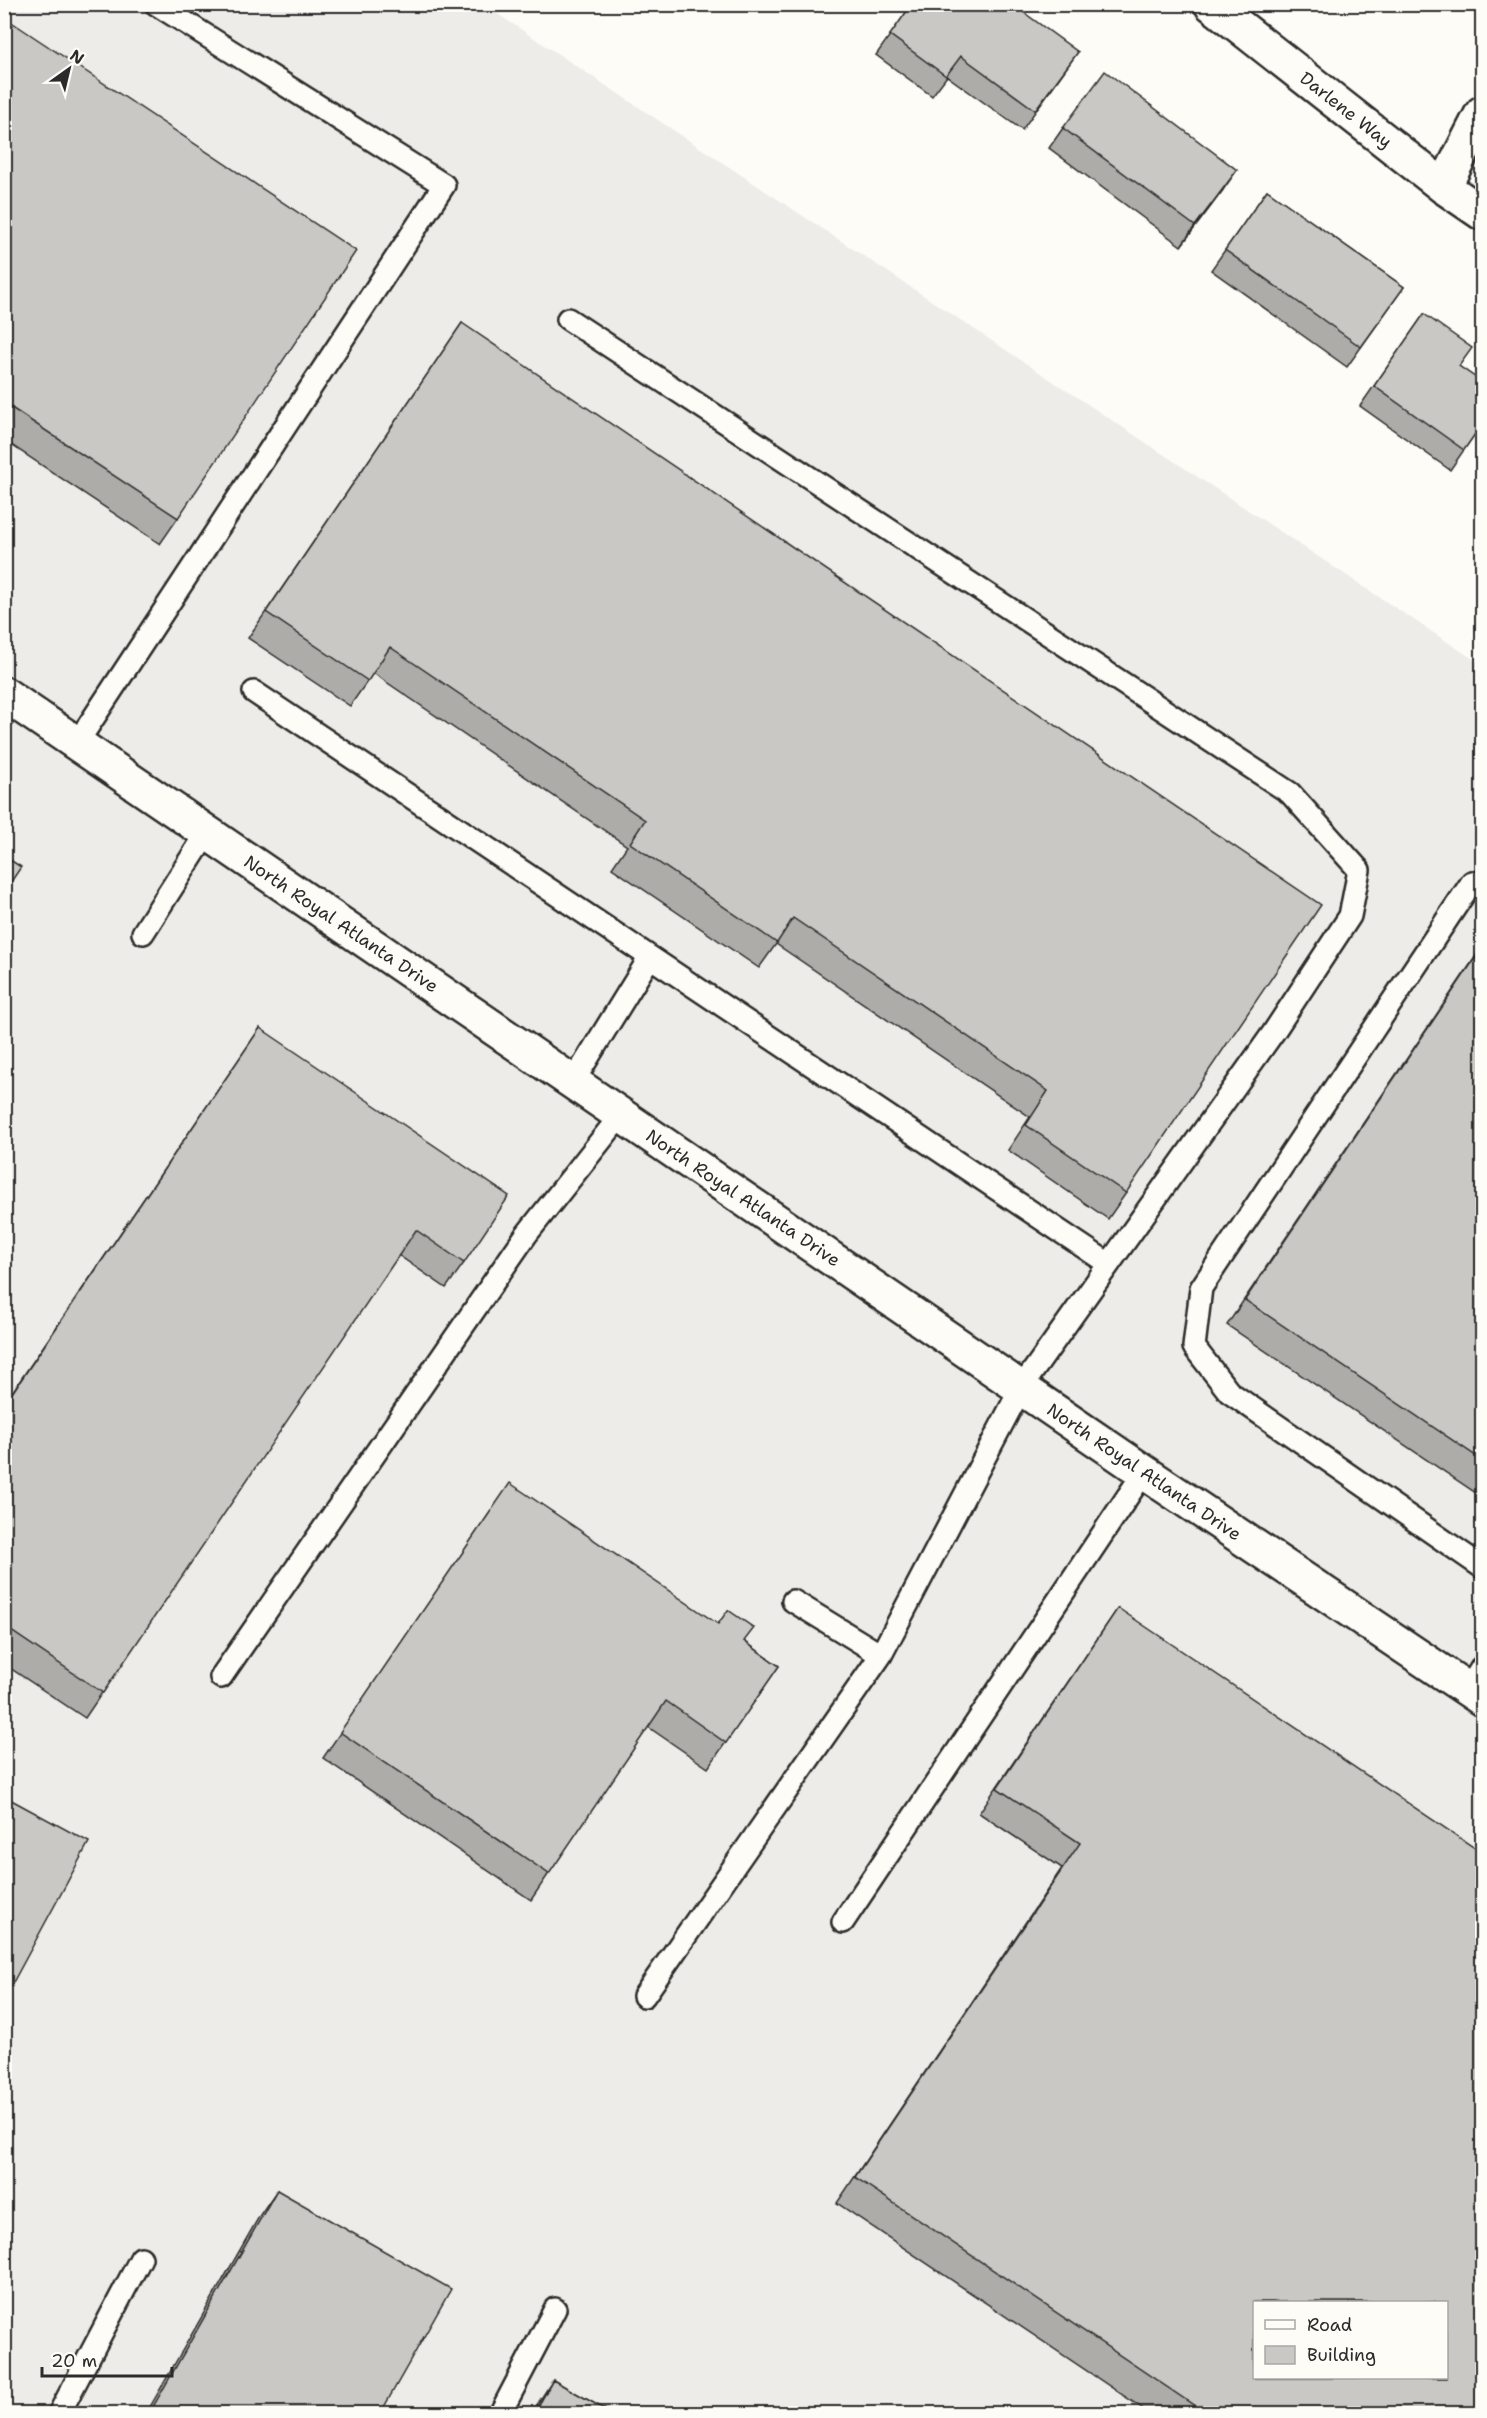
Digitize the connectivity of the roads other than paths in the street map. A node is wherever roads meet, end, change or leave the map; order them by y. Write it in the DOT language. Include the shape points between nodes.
graph roads {
  1 [pos="156,4"];
  2 [pos="1211,4"];
  3 [pos="1482,113"];
  4 [pos="1444,187"];
  5 [pos="1482,213"];
  6 [pos="568,319"];
  7 [pos="254,692"];
  8 [pos="4,694"];
  9 [pos="77,743"];
  10 [pos="207,833"];
  11 [pos="1472,882"];
  12 [pos="143,933"];
  13 [pos="650,957"];
  14 [pos="573,1082"];
  15 [pos="621,1115"];
  16 [pos="1109,1264"];
  17 [pos="1021,1388"];
  18 [pos="1144,1472"];
  19 [pos="1482,1567"];
  20 [pos="793,1601"];
  21 [pos="881,1654"];
  22 [pos="221,1677"];
  23 [pos="1478,1686"];
  24 [pos="843,1922"];
  25 [pos="644,1996"];
  26 [pos="141,2258"];
  27 [pos="555,2309"];
  28 [pos="59,2414"];
  29 [pos="500,2414"];
  1 -- 9 [label="lane" via="444,185"];
  2 -- 4 [label="street, Darlene Way"];
  3 -- 4 [label="street"];
  4 -- 5 [label="street, Darlene Way"];
  6 -- 16 [label="lane" via="1290,793 1359,870 1350,916 1273,1033"];
  7 -- 13 [label="lane"];
  8 -- 9 [label="street, North Royal Atlanta Drive"];
  9 -- 10 [label="street, North Royal Atlanta Drive"];
  10 -- 12 [label="lane"];
  10 -- 14 [label="street, North Royal Atlanta Drive"];
  11 -- 19 [label="lane" via="1201,1288 1194,1347 1229,1392"];
  13 -- 14 [label="lane"];
  13 -- 16 [label="lane"];
  14 -- 15 [label="street, North Royal Atlanta Drive"];
  15 -- 17 [label="street, North Royal Atlanta Drive"];
  15 -- 22 [label="lane" via="526,1235"];
  16 -- 17 [label="lane"];
  17 -- 18 [label="street, North Royal Atlanta Drive"];
  17 -- 21 [label="lane"];
  18 -- 23 [label="street, North Royal Atlanta Drive"];
  18 -- 24 [label="lane"];
  20 -- 21 [label="lane"];
  21 -- 25 [label="lane"];
  26 -- 28 [label="lane"];
  27 -- 29 [label="lane"];
}
